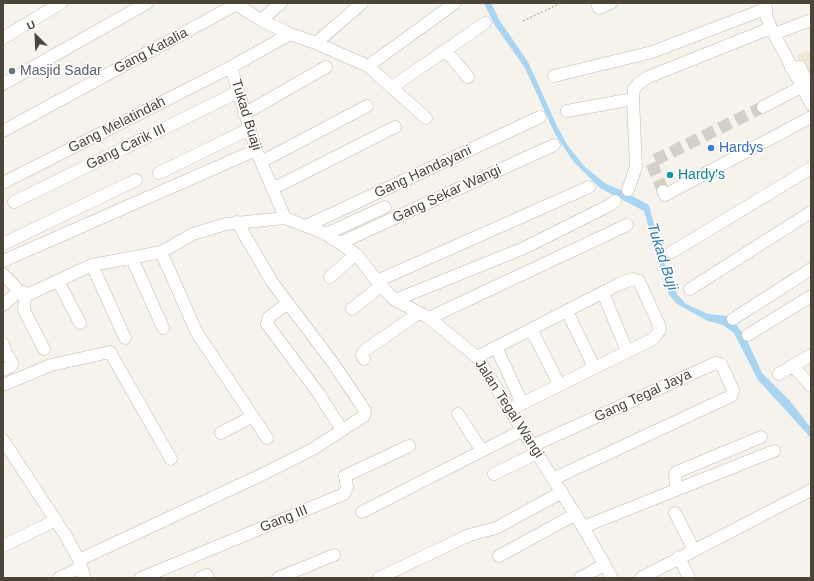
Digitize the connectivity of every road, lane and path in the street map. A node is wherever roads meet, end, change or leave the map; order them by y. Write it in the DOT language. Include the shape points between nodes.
graph roads {
  1 [pos="61,3"];
  2 [pos="147,3"];
  3 [pos="281,3"];
  4 [pos="362,3"];
  5 [pos="455,3"];
  6 [pos="561,3"];
  7 [pos="597,3"];
  8 [pos="611,3"];
  9 [pos="235,4"];
  10 [pos="765,6"];
  11 [pos="260,20"];
  12 [pos="811,20"];
  13 [pos="523,21"];
  14 [pos="485,23"];
  15 [pos="772,31"];
  16 [pos="290,34"];
  17 [pos="3,38"];
  18 [pos="316,43"];
  19 [pos="446,50"];
  20 [pos="368,66"];
  21 [pos="231,67"];
  22 [pos="326,67"];
  23 [pos="554,76"];
  24 [pos="468,77"];
  25 [pos="3,84"];
  26 [pos="805,84"];
  27 [pos="392,87"];
  28 [pos="238,92"];
  29 [pos="633,99"];
  30 [pos="811,104"];
  31 [pos="367,106"];
  32 [pos="763,106"];
  33 [pos="567,111"];
  34 [pos="244,114"];
  35 [pos="811,116"];
  36 [pos="540,117"];
  37 [pos="426,118"];
  38 [pos="395,126"];
  39 [pos="249,129"];
  40 [pos="3,131"];
  41 [pos="554,145"];
  42 [pos="256,150"];
  43 [pos="261,162"];
  44 [pos="811,168"];
  45 [pos="159,173"];
  46 [pos="136,180"];
  47 [pos="3,182"];
  48 [pos="589,187"];
  49 [pos="272,189"];
  50 [pos="628,190"];
  51 [pos="663,191"];
  52 [pos="14,202"];
  53 [pos="612,203"];
  54 [pos="385,207"];
  55 [pos="811,212"];
  56 [pos="286,218"];
  57 [pos="237,222"];
  58 [pos="627,225"];
  59 [pos="306,226"];
  60 [pos="326,234"];
  61 [pos="340,243"];
  62 [pos="3,244"];
  63 [pos="161,252"];
  64 [pos="672,252"];
  65 [pos="356,254"];
  66 [pos="132,258"];
  67 [pos="3,261"];
  68 [pos="92,265"];
  69 [pos="811,269"];
  70 [pos="3,274"];
  71 [pos="330,277"];
  72 [pos="58,281"];
  73 [pos="379,283"];
  74 [pos="690,289"];
  75 [pos="22,293"];
  76 [pos="602,293"];
  77 [pos="811,296"];
  78 [pos="395,300"];
  79 [pos="288,303"];
  80 [pos="3,306"];
  81 [pos="352,309"];
  82 [pos="567,311"];
  83 [pos="424,315"];
  84 [pos="733,319"];
  85 [pos="80,323"];
  86 [pos="163,328"];
  87 [pos="532,329"];
  88 [pos="748,335"];
  89 [pos="125,338"];
  90 [pos="496,347"];
  91 [pos="44,349"];
  92 [pos="6,350"];
  93 [pos="627,351"];
  94 [pos="811,355"];
  95 [pos="477,357"];
  96 [pos="364,359"];
  97 [pos="793,366"];
  98 [pos="594,367"];
  99 [pos="3,370"];
  100 [pos="779,374"];
  101 [pos="560,384"];
  102 [pos="3,385"];
  103 [pos="811,386"];
  104 [pos="522,403"];
  105 [pos="511,409"];
  106 [pos="458,414"];
  107 [pos="253,416"];
  108 [pos="342,430"];
  109 [pos="523,430"];
  110 [pos="221,433"];
  111 [pos="761,437"];
  112 [pos="267,438"];
  113 [pos="5,446"];
  114 [pos="409,446"];
  115 [pos="535,449"];
  116 [pos="482,451"];
  117 [pos="774,451"];
  118 [pos="171,459"];
  119 [pos="494,474"];
  120 [pos="553,479"];
  121 [pos="676,489"];
  122 [pos="811,490"];
  123 [pos="562,492"];
  124 [pos="362,512"];
  125 [pos="675,513"];
  126 [pos="576,514"];
  127 [pos="56,520"];
  128 [pos="583,527"];
  129 [pos="3,546"];
  130 [pos="694,550"];
  131 [pos="334,555"];
  132 [pos="499,556"];
  133 [pos="679,558"];
  134 [pos="604,565"];
  135 [pos="81,568"];
  136 [pos="58,578"];
  137 [pos="141,578"];
  138 [pos="278,578"];
  139 [pos="379,578"];
  140 [pos="580,578"];
  141 [pos="611,578"];
  142 [pos="641,578"];
  143 [pos="689,578"];
  1 -- 17 [label="street"];
  2 -- 25 [label="street"];
  3 -- 11 [label="street"];
  4 -- 18 [label="street"];
  5 -- 20 [label="street"];
  6 -- 13 [label="path"];
  7 -- 8 [label="street" via="599,8"];
  9 -- 11 [label="street"];
  9 -- 40 [label="street, Gang Katalia"];
  10 -- 15 [label="street"];
  10 -- 23 [label="street" via="652,52"];
  11 -- 16 [label="street"];
  12 -- 15 [label="street"];
  14 -- 19 [label="street"];
  15 -- 26 [label="street" via="791,68"];
  15 -- 29 [label="street" via="643,79 634,89"];
  16 -- 18 [label="street"];
  16 -- 21 [label="street, Tukad Buaji"];
  18 -- 20 [label="street"];
  19 -- 24 [label="street"];
  19 -- 27 [label="street"];
  20 -- 27 [label="street"];
  21 -- 28 [label="street, Tukad Buaji"];
  21 -- 47 [label="street, Gang Melatindah"];
  22 -- 34 [label="street"];
  26 -- 30 [label="street"];
  26 -- 32 [label="street"];
  27 -- 37 [label="street"];
  28 -- 34 [label="street, Tukad Buaji"];
  28 -- 52 [label="street, Gang Carik III"];
  29 -- 33 [label="street"];
  29 -- 50 [label="street" via="636,168"];
  31 -- 43 [label="street"];
  34 -- 39 [label="street, Tukad Buaji"];
  35 -- 51 [label="street" via="665,195"];
  36 -- 59 [label="street, Gang Handayani"];
  38 -- 49 [label="street"];
  39 -- 42 [label="street, Tukad Buaji"];
  39 -- 45 [label="street"];
  41 -- 61 [label="street, Gang Sekar Wangi"];
  42 -- 43 [label="street, Tukad Buaji"];
  42 -- 67 [label="street"];
  43 -- 49 [label="street, Tukad Buaji"];
  44 -- 64 [label="street"];
  46 -- 62 [label="street"];
  48 -- 73 [label="street"];
  49 -- 56 [label="street, Tukad Buaji"];
  53 -- 78 [label="street" via="524,248"];
  54 -- 60 [label="street"];
  55 -- 74 [label="street"];
  56 -- 57 [label="street, Jalan Tegal Wangi"];
  56 -- 59 [label="street, Jalan Tegal Wangi"];
  57 -- 63 [label="street, Jalan Tegal Wangi" via="193,234"];
  57 -- 79 [label="street" via="272,282"];
  58 -- 83 [label="street"];
  59 -- 60 [label="street, Jalan Tegal Wangi"];
  60 -- 61 [label="street, Jalan Tegal Wangi"];
  61 -- 65 [label="street, Jalan Tegal Wangi"];
  63 -- 66 [label="street, Jalan Tegal Wangi"];
  63 -- 107 [label="street" via="197,333"];
  65 -- 71 [label="street"];
  65 -- 73 [label="street, Jalan Tegal Wangi"];
  66 -- 68 [label="street, Jalan Tegal Wangi"];
  66 -- 86 [label="street"];
  68 -- 72 [label="street, Jalan Tegal Wangi"];
  68 -- 89 [label="street"];
  69 -- 84 [label="street"];
  70 -- 75 [label="street"];
  72 -- 75 [label="street, Jalan Tegal Wangi" via="33,293"];
  72 -- 85 [label="street"];
  73 -- 78 [label="street, Jalan Tegal Wangi"];
  73 -- 81 [label="street"];
  75 -- 80 [label="street"];
  75 -- 91 [label="street" via="24,310"];
  76 -- 82 [label="street"];
  76 -- 93 [label="street"];
  76 -- 93 [label="street" via="627,281 636,280 642,286 654,310 660,330 653,339"];
  77 -- 88 [label="street"];
  78 -- 83 [label="street, Jalan Tegal Wangi"];
  79 -- 108 [label="street" via="269,317 268,324"];
  79 -- 108 [label="street" via="333,363 365,413 362,418"];
  82 -- 87 [label="street"];
  82 -- 98 [label="street"];
  83 -- 95 [label="street, Jalan Tegal Wangi"];
  83 -- 96 [label="street" via="364,351"];
  87 -- 90 [label="street"];
  87 -- 101 [label="street"];
  90 -- 95 [label="street"];
  90 -- 104 [label="street"];
  92 -- 99 [label="street" via="12,363"];
  93 -- 98 [label="street"];
  94 -- 97 [label="street"];
  95 -- 105 [label="street, Jalan Tegal Wangi"];
  97 -- 100 [label="street"];
  97 -- 103 [label="street"];
  98 -- 101 [label="street"];
  101 -- 104 [label="street"];
  102 -- 118 [label="street" via="51,365 110,352"];
  104 -- 105 [label="street"];
  105 -- 109 [label="street, Jalan Tegal Wangi"];
  106 -- 116 [label="street"];
  107 -- 110 [label="street"];
  107 -- 112 [label="street"];
  108 -- 135 [label="street" via="312,449"];
  109 -- 115 [label="street, Jalan Tegal Wangi"];
  109 -- 116 [label="street"];
  111 -- 121 [label="street" via="677,472"];
  113 -- 127 [label="street"];
  114 -- 137 [label="street, Gang III" via="345,476 347,488 344,494"];
  115 -- 119 [label="street"];
  115 -- 120 [label="street, Jalan Tegal Wangi"];
  115 -- 120 [label="street, Gang Tegal Jaya" via="715,363 720,364 732,388 731,396"];
  116 -- 124 [label="street"];
  117 -- 121 [label="street"];
  120 -- 123 [label="street, Jalan Tegal Wangi"];
  121 -- 128 [label="street"];
  122 -- 130 [label="street"];
  123 -- 126 [label="street, Jalan Tegal Wangi"];
  123 -- 139 [label="street" via="496,528 469,535"];
  125 -- 130 [label="street"];
  126 -- 128 [label="street, Jalan Tegal Wangi"];
  126 -- 132 [label="street"];
  127 -- 129 [label="street"];
  127 -- 135 [label="street"];
  128 -- 134 [label="street, Jalan Tegal Wangi"];
  130 -- 133 [label="street"];
  131 -- 138 [label="street"];
  133 -- 142 [label="street"];
  133 -- 143 [label="street"];
  134 -- 140 [label="street"];
  134 -- 141 [label="street, Jalan Tegal Wangi"];
  135 -- 136 [label="street"];
}
